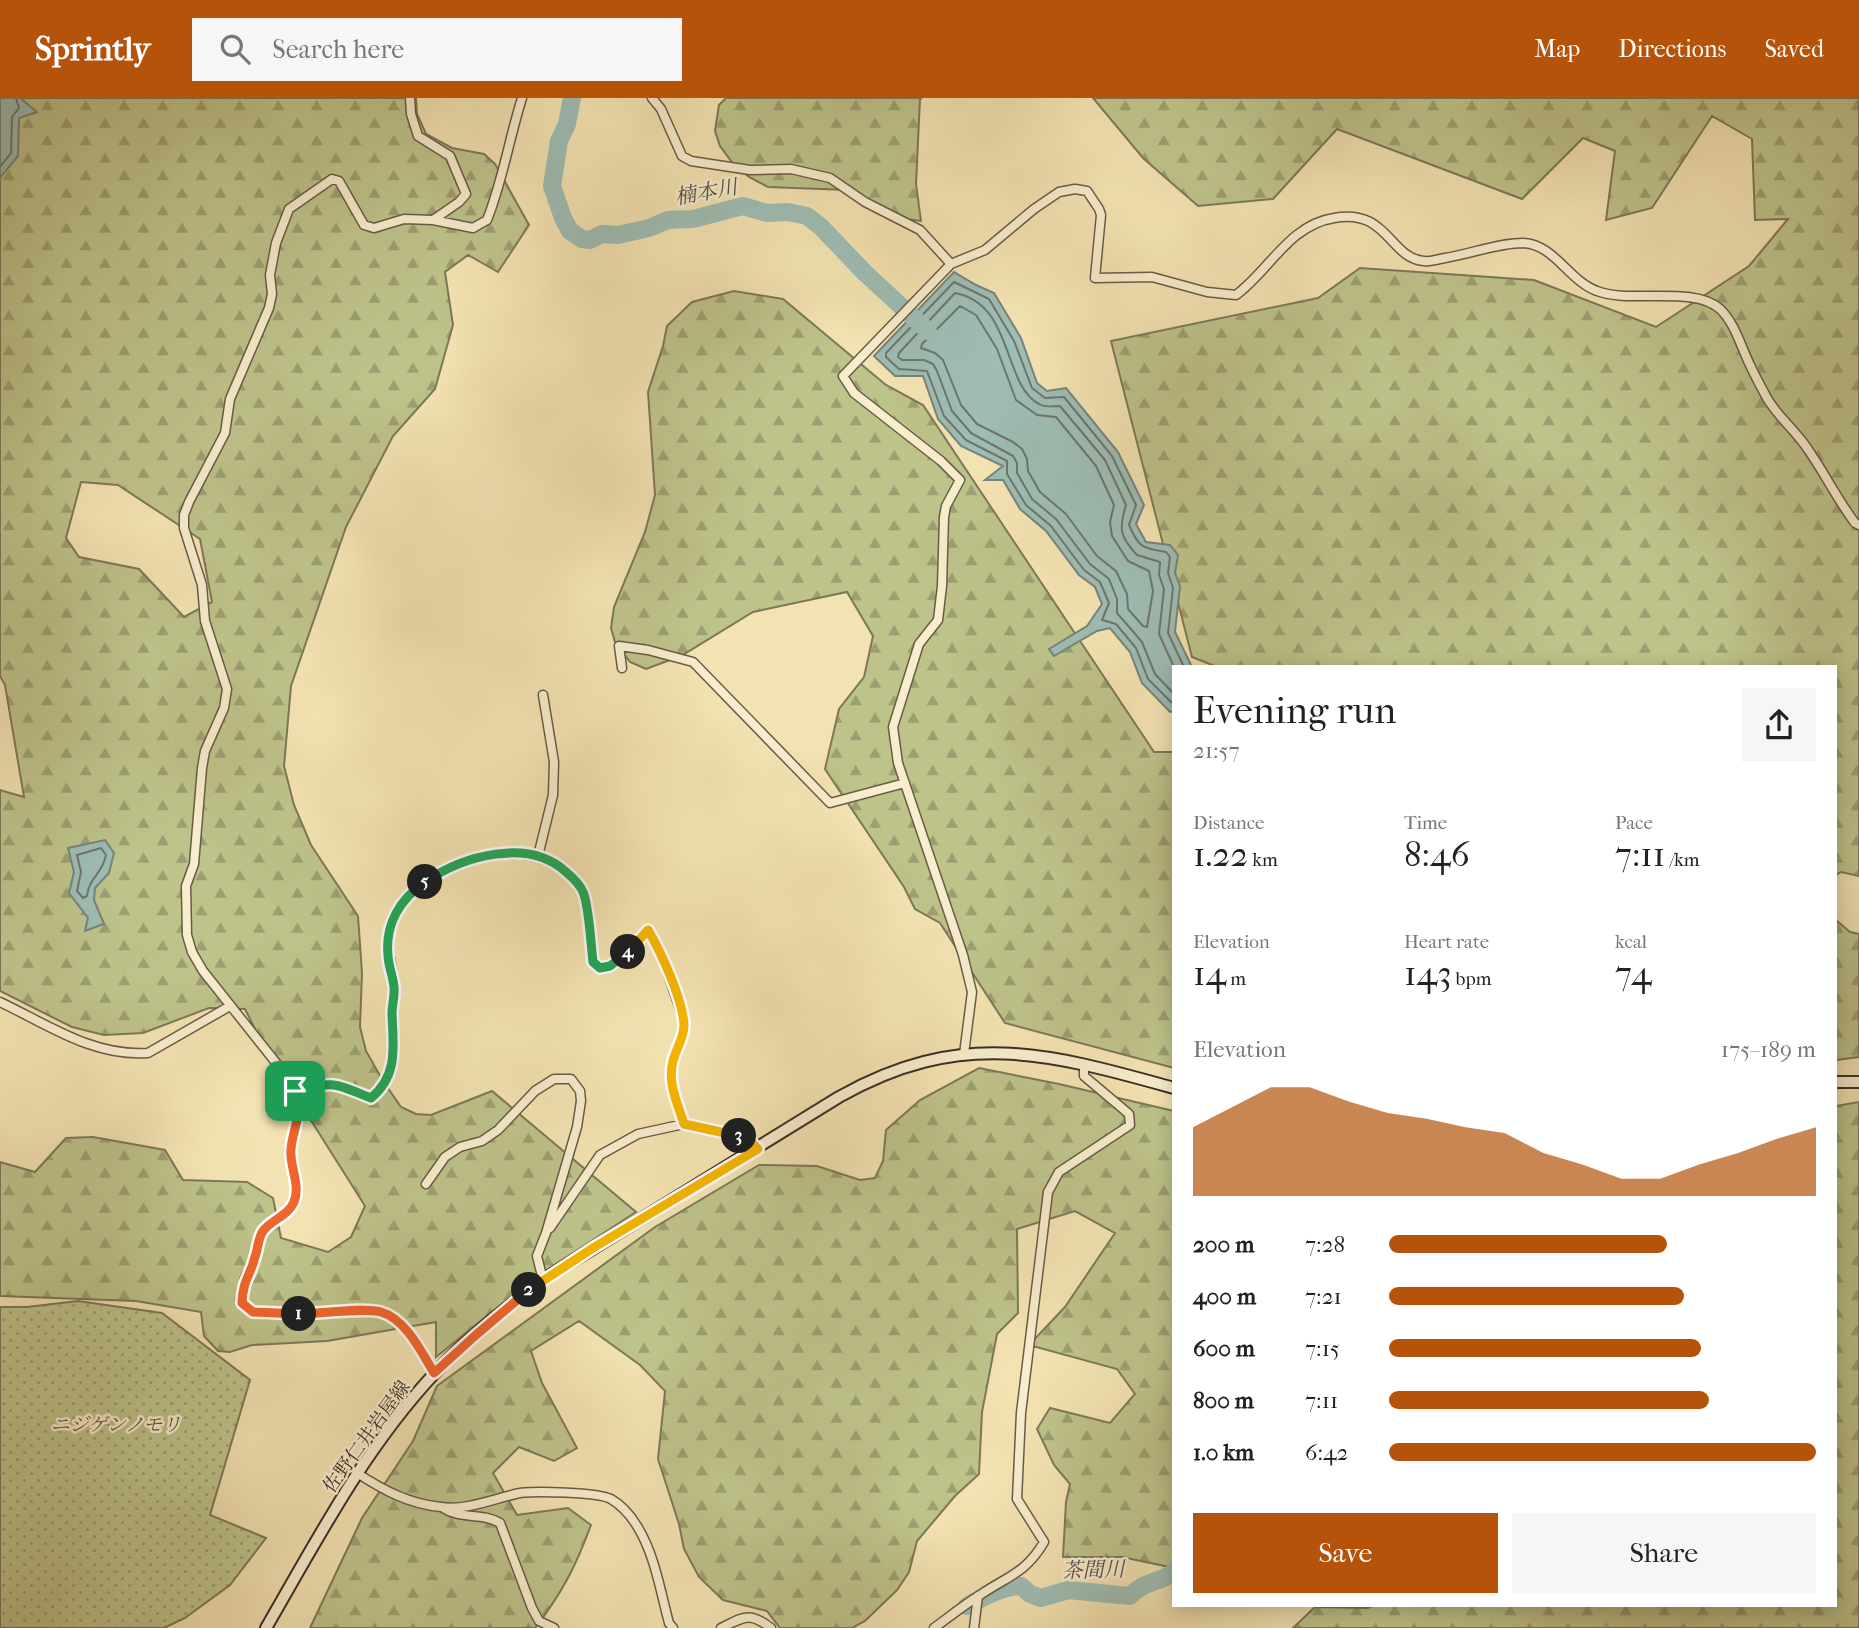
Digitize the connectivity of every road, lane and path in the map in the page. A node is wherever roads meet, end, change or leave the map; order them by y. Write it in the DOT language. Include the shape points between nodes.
graph roads {
  1 [pos="410,98"];
  2 [pos="522,98"];
  3 [pos="652,98"];
  4 [pos="433,220"];
  5 [pos="951,264"];
  6 [pos="1859,525"];
  7 [pos="622,668"];
  8 [pos="543,695"];
  9 [pos="905,783"];
  10 [pos="538,856"];
  11 [pos="0,1002"];
  12 [pos="230,1006"];
  13 [pos="964,1054"];
  14 [pos="1083,1065"];
  15 [pos="1837,1082"];
  16 [pos="1859,1082"];
  17 [pos="1172,1087"];
  18 [pos="295,1091"];
  19 [pos="684,1124"];
  20 [pos="758,1149"];
  21 [pos="426,1184"];
  22 [pos="546,1233"];
  23 [pos="543,1280"];
  24 [pos="434,1373"];
  25 [pos="357,1473"];
  26 [pos="443,1508"];
  27 [pos="978,1596"];
  28 [pos="266,1628"];
  29 [pos="554,1628"];
  30 [pos="673,1628"];
  31 [pos="721,1628"];
  32 [pos="771,1628"];
  33 [pos="934,1628"];
  34 [pos="974,1628"];
  1 -- 4 [label="street" via="418,136 450,156 466,194"];
  2 -- 4 [label="street" via="500,188 487,220 473,228"];
  3 -- 5 [label="street" via="682,156 691,161 750,170 791,169 830,178 920,230"];
  4 -- 12 [label="street" via="404,219 374,228 365,225 340,181 332,180 289,209 276,243 269,308 230,399 225,433 184,515 202,585 205,621 227,689 202,768 194,864 186,886 187,935 203,971"];
  5 -- 6 [label="street" via="985,250 1059,192 1075,189 1087,191 1101,215 1095,278 1152,277 1207,292 1236,295 1286,243 1314,224 1333,218 1372,220 1403,250 1425,261 1536,244 1598,292 1692,298 1722,311 1769,401 1805,444 1831,490"];
  5 -- 9 [label="street" via="843,376 854,393 960,480 944,517 938,620 919,644 893,727"];
  7 -- 9 [label="street" via="619,646 693,662 830,803"];
  8 -- 10 [label="street" via="554,784"];
  9 -- 13 [label="street" via="972,992"];
  10 -- 18 [label="street" via="508,853 477,859 436,874 415,889 402,902 388,930 394,1053 380,1091 371,1098 325,1083"];
  10 -- 19 [label="street" via="556,863 584,893 593,962 600,968 625,955 648,930 660,950 684,1021 671,1070"];
  11 -- 12 [label="street" via="63,1035 137,1054 148,1053"];
  12 -- 18 [label="street"];
  13 -- 14 [label="main road, 佐野仁井岩屋線" via="1034,1054"];
  13 -- 20 [label="main road, 佐野仁井岩屋線" via="920,1062 857,1087"];
  14 -- 17 [label="main road, 佐野仁井岩屋線"];
  14 -- 27 [label="street" via="1084,1076 1129,1114 1130,1125 1059,1172 1048,1192 1021,1413 1017,1499 1044,1542 1034,1560 1017,1574"];
  15 -- 16 [label="main road"];
  18 -- 24 [label="street" via="298,1112 290,1151 296,1189 293,1203 264,1229 245,1279 242,1303 253,1312 267,1314 380,1311 405,1329"];
  19 -- 20 [label="street" via="746,1137"];
  19 -- 22 [label="street" via="638,1134 600,1155"];
  20 -- 23 [label="main road, 佐野仁井岩屋線"];
  21 -- 22 [label="street" via="445,1157 498,1130 535,1091 554,1079 572,1079 580,1091 577,1127"];
  22 -- 23 [label="street" via="537,1256"];
  23 -- 24 [label="main road, 佐野仁井岩屋線"];
  24 -- 25 [label="main road, 佐野仁井岩屋線"];
  25 -- 26 [label="street" via="386,1491"];
  25 -- 28 [label="main road, 佐野仁井岩屋線"];
  26 -- 29 [label="street" via="500,1522 532,1608 539,1621"];
  26 -- 30 [label="street" via="523,1493 611,1499 637,1526"];
  27 -- 33 [label="street"];
  27 -- 34 [label="street"];
  31 -- 32 [label="street" via="750,1616"];
}
